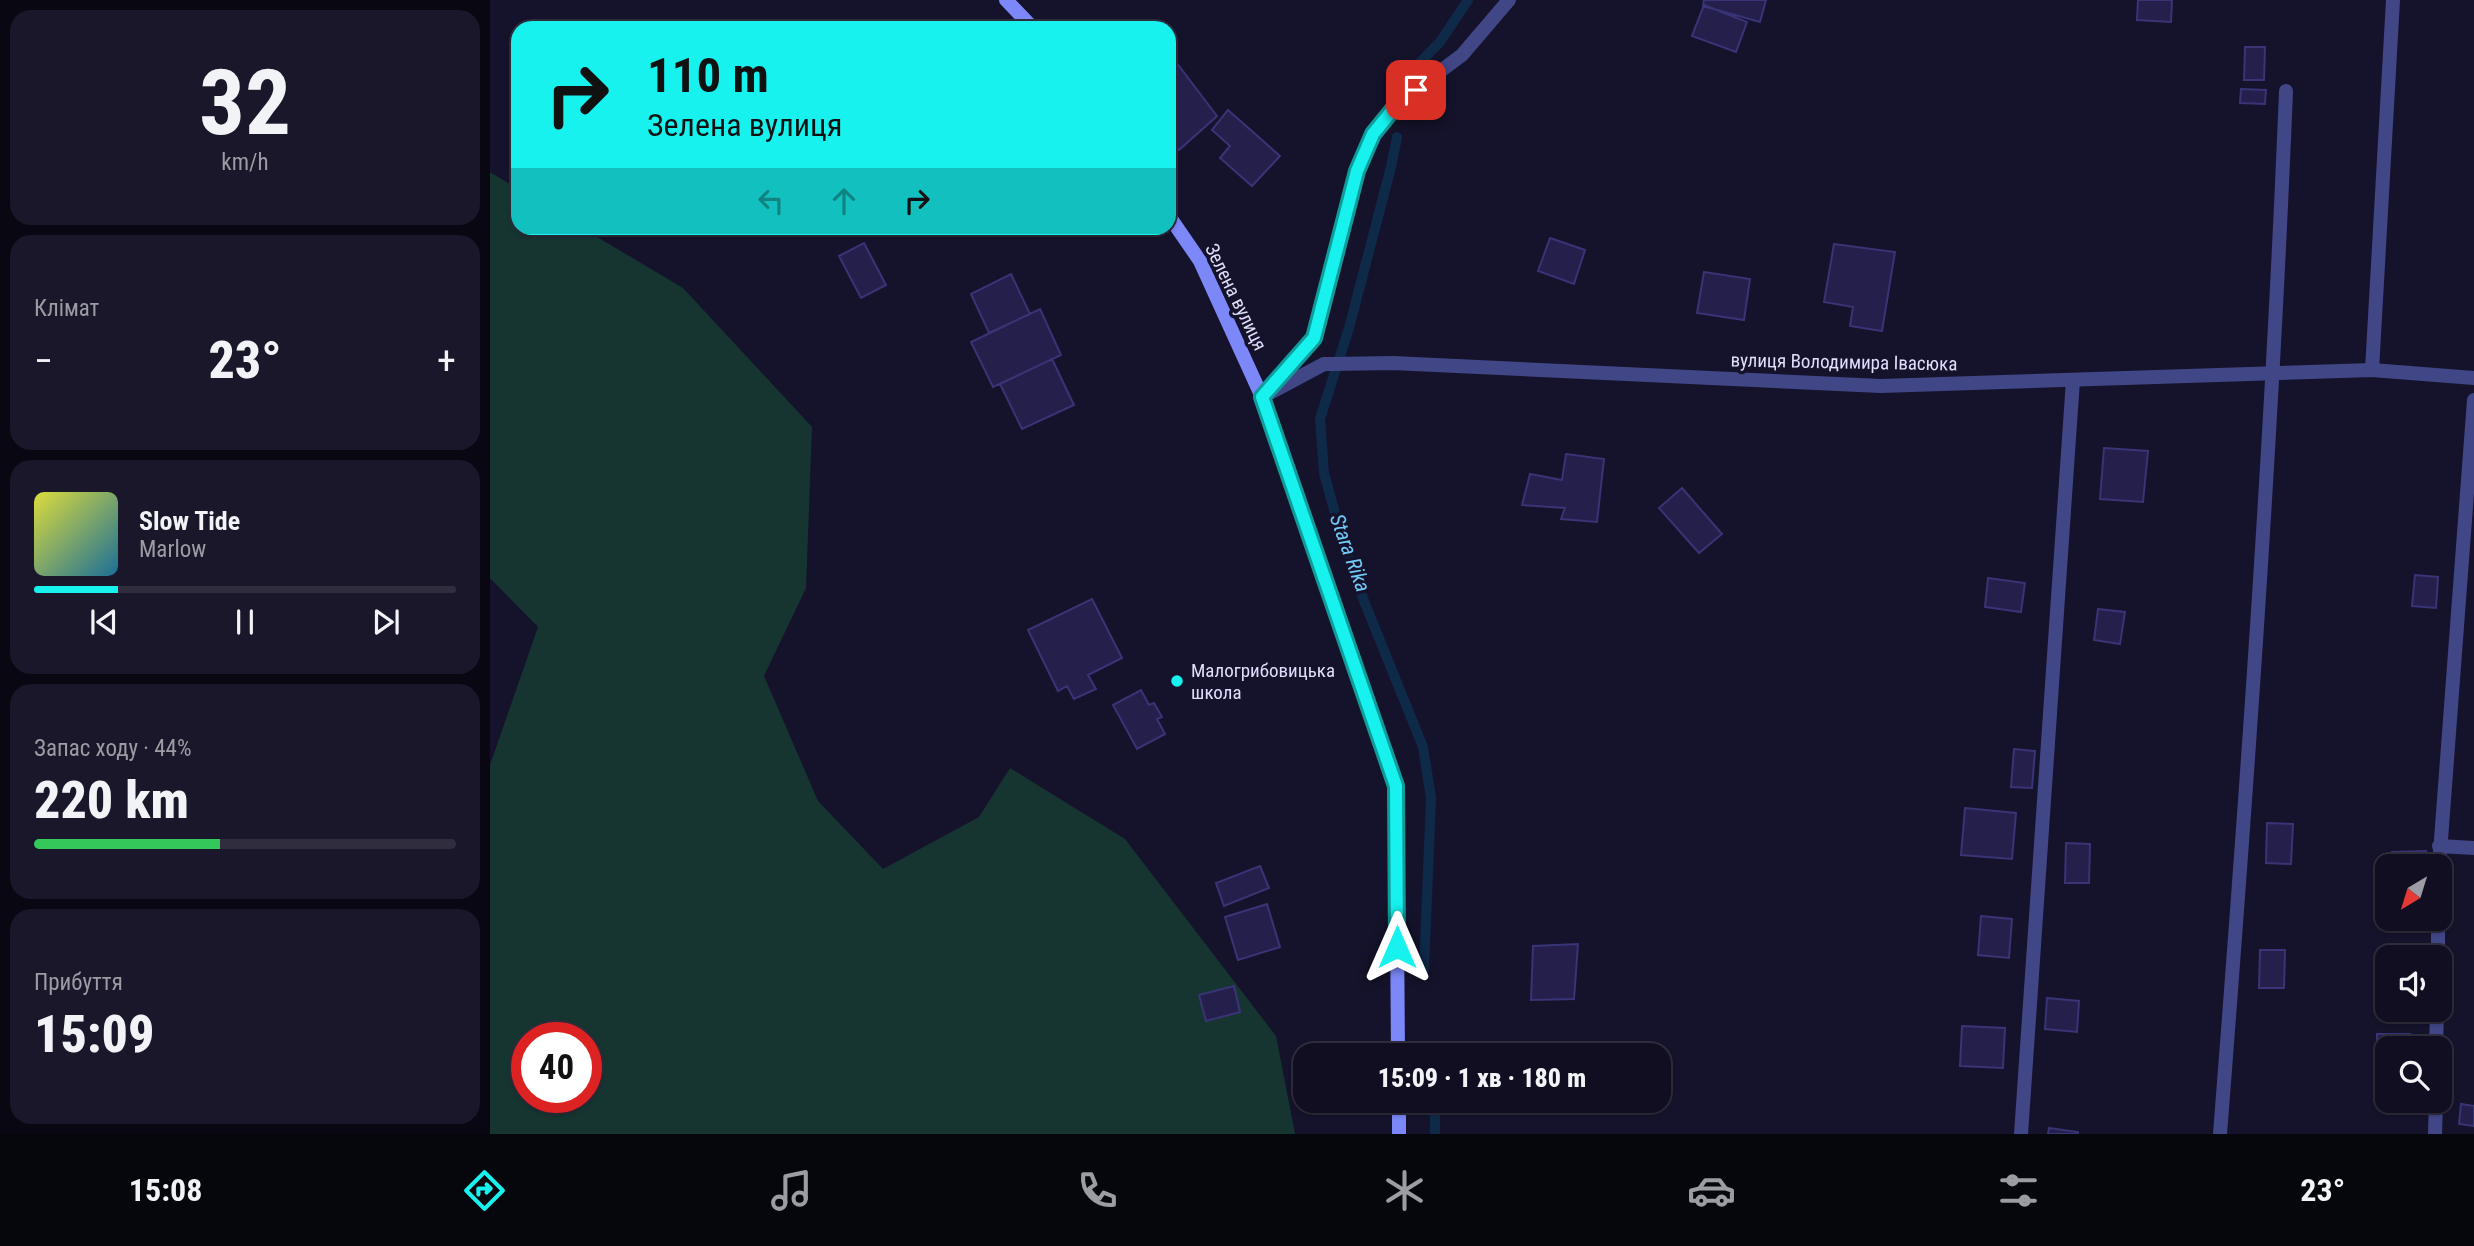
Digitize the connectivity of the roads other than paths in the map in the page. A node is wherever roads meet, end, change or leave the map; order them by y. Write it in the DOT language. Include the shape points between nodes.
graph roads {
  1 [pos="1006,0"];
  2 [pos="1509,0"];
  3 [pos="2393,0"];
  4 [pos="1026,21"];
  5 [pos="2286,91"];
  6 [pos="1176,226"];
  7 [pos="2372,370"];
  8 [pos="2273,374"];
  9 [pos="2474,378"];
  10 [pos="2074,380"];
  11 [pos="1262,397"];
  12 [pos="2474,400"];
  13 [pos="2469,557"];
  14 [pos="2439,846"];
  15 [pos="2474,848"];
  16 [pos="2439,854"];
  17 [pos="1398,1043"];
  18 [pos="1399,1113"];
  19 [pos="2436,1113"];
  20 [pos="1399,1134"];
  21 [pos="2021,1134"];
  22 [pos="2220,1134"];
  23 [pos="2435,1134"];
  1 -- 4 [label="street"];
  2 -- 11 [label="street, Зелена вулиця" via="1462,55 1399,102 1373,134 1357,171 1314,338"];
  3 -- 7 [label="street"];
  5 -- 8 [label="street"];
  6 -- 11 [label="street, Зелена вулиця" via="1200,261"];
  7 -- 8 [label="street, вулиця Володимира Івасюка"];
  7 -- 9 [label="street, вулиця Володимира Івасюка"];
  8 -- 10 [label="street, вулиця Володимира Івасюка"];
  8 -- 22 [label="street"];
  10 -- 11 [label="street, вулиця Володимира Івасюка" via="1881,386 1331,363"];
  10 -- 21 [label="street"];
  11 -- 17 [label="street, Зелена вулиця" via="1396,786"];
  12 -- 13 [label="street"];
  13 -- 14 [label="street"];
  14 -- 15 [label="street"];
  14 -- 16 [label="street"];
  18 -- 20 [label="street"];
  19 -- 23 [label="street"];
}
